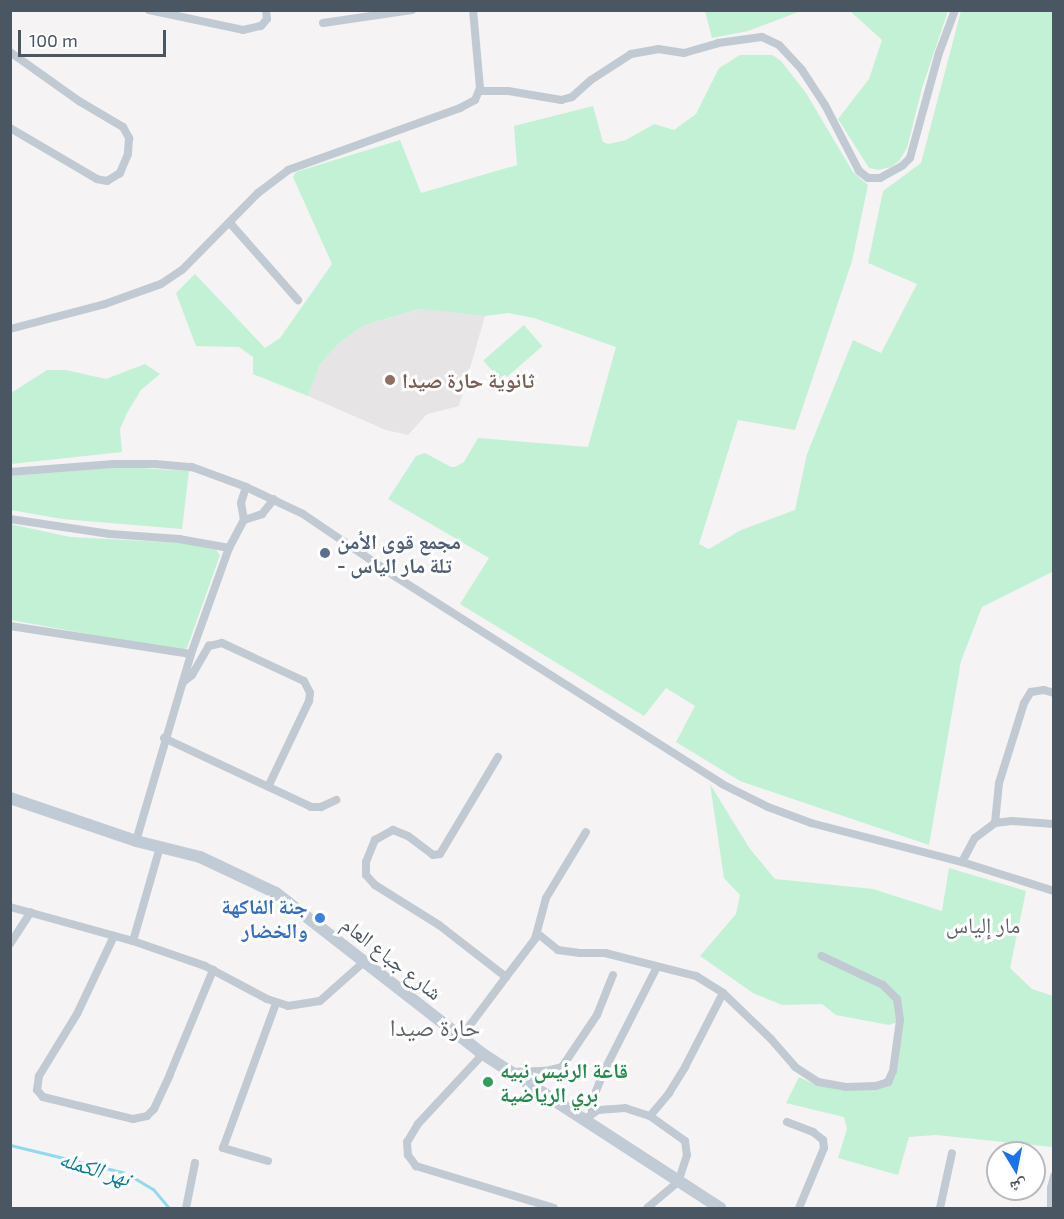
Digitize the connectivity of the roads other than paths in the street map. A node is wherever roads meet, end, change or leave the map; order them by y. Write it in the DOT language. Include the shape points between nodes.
graph roads {
  1 [pos="149,10"];
  2 [pos="266,10"];
  3 [pos="412,10"];
  4 [pos="474,10"];
  5 [pos="955,10"];
  6 [pos="323,22"];
  7 [pos="10,52"];
  8 [pos="479,91"];
  9 [pos="10,128"];
  10 [pos="230,223"];
  11 [pos="297,300"];
  12 [pos="10,329"];
  13 [pos="10,472"];
  14 [pos="246,487"];
  15 [pos="274,499"];
  16 [pos="10,519"];
  17 [pos="243,520"];
  18 [pos="230,548"];
  19 [pos="10,626"];
  20 [pos="190,654"];
  21 [pos="183,682"];
  22 [pos="1053,693"];
  23 [pos="164,738"];
  24 [pos="498,758"];
  25 [pos="268,787"];
  26 [pos="10,798"];
  27 [pos="336,800"];
  28 [pos="995,823"];
  29 [pos="1053,824"];
  30 [pos="586,832"];
  31 [pos="136,841"];
  32 [pos="160,847"];
  33 [pos="962,862"];
  34 [pos="1053,891"];
  35 [pos="10,907"];
  36 [pos="32,912"];
  37 [pos="537,933"];
  38 [pos="114,936"];
  39 [pos="133,941"];
  40 [pos="10,944"];
  41 [pos="822,956"];
  42 [pos="364,962"];
  43 [pos="657,967"];
  44 [pos="213,970"];
  45 [pos="613,975"];
  46 [pos="506,977"];
  47 [pos="723,993"];
  48 [pos="276,1003"];
  49 [pos="461,1037"];
  50 [pos="483,1054"];
  51 [pos="511,1072"];
  52 [pos="650,1116"];
  53 [pos="588,1117"];
  54 [pos="787,1122"];
  55 [pos="952,1153"];
  56 [pos="268,1161"];
  57 [pos="195,1163"];
  58 [pos="1053,1176"];
  59 [pos="678,1182"];
  60 [pos="186,1209"];
  61 [pos="554,1209"];
  62 [pos="647,1209"];
  63 [pos="720,1209"];
  64 [pos="799,1209"];
  65 [pos="940,1209"];
  66 [pos="1051,1209"];
  1 -- 2 [label="street" via="243,30 261,26 267,19"];
  3 -- 6 [label="street"];
  4 -- 8 [label="street"];
  5 -- 8 [label="street" via="910,158 880,178 868,178 859,171 802,70 779,45 762,37 692,52 658,49 631,54 591,80 572,98"];
  7 -- 9 [label="street" via="78,101 123,127 129,138 128,154 120,173 107,181 97,179"];
  8 -- 10 [label="street" via="475,100 460,108 288,170 258,193"];
  10 -- 11 [label="street"];
  10 -- 12 [label="street" via="182,270 161,284 105,304"];
  13 -- 14 [label="street" via="155,464 192,467"];
  14 -- 15 [label="street"];
  14 -- 17 [label="street" via="241,503"];
  15 -- 17 [label="street" via="262,514"];
  15 -- 33 [label="street" via="722,784 811,823"];
  16 -- 18 [label="street" via="110,534 179,538"];
  17 -- 18 [label="street"];
  18 -- 20 [label="street"];
  19 -- 20 [label="street"];
  20 -- 21 [label="street"];
  21 -- 23 [label="street"];
  21 -- 25 [label="street" via="192,675 209,646 222,643 304,681 309,701"];
  22 -- 28 [label="street" via="1031,692 1024,702 999,783"];
  23 -- 25 [label="street"];
  23 -- 31 [label="street"];
  24 -- 46 [label="street" via="443,852 433,855 393,830 375,840 366,870 375,885 439,925"];
  25 -- 27 [label="street" via="316,808"];
  26 -- 31 [label="main road, شارع جباع العام"];
  28 -- 29 [label="street"];
  28 -- 33 [label="street" via="975,838"];
  30 -- 37 [label="street" via="546,898"];
  31 -- 32 [label="main road, شارع جباع العام"];
  32 -- 39 [label="street"];
  32 -- 42 [label="main road, شارع جباع العام" via="200,857 276,893"];
  33 -- 34 [label="street"];
  35 -- 36 [label="street"];
  36 -- 38 [label="street"];
  36 -- 40 [label="street"];
  37 -- 43 [label="street" via="558,950 605,953"];
  37 -- 46 [label="street"];
  38 -- 39 [label="street"];
  38 -- 44 [label="street" via="77,1014 39,1076 37,1090 43,1097 133,1119 147,1116 170,1074"];
  39 -- 44 [label="street"];
  41 -- 47 [label="street" via="883,985 897,999 900,1020 888,1082 846,1087 810,1078"];
  42 -- 48 [label="street" via="320,1001 297,1006"];
  42 -- 49 [label="main road, شارع جباع العام"];
  43 -- 47 [label="street" via="696,976"];
  43 -- 53 [label="street" via="604,1071"];
  44 -- 48 [label="street"];
  45 -- 51 [label="street" via="597,1015 562,1067"];
  46 -- 49 [label="street"];
  47 -- 52 [label="street" via="685,1067"];
  48 -- 56 [label="street" via="223,1148"];
  49 -- 50 [label="main road, شارع جباع العام"];
  50 -- 51 [label="main road, شارع جباع العام"];
  50 -- 61 [label="street" via="414,1129 407,1142 408,1155 416,1166"];
  51 -- 53 [label="main road, شارع جباع العام"];
  52 -- 53 [label="street" via="614,1108"];
  52 -- 59 [label="street" via="681,1135 687,1146"];
  53 -- 59 [label="main road, شارع جباع العام"];
  54 -- 64 [label="street" via="823,1140 824,1148"];
  55 -- 65 [label="street"];
  57 -- 60 [label="street"];
  58 -- 66 [label="street"];
  59 -- 62 [label="street"];
  59 -- 63 [label="main road, شارع جباع العام"];
}
